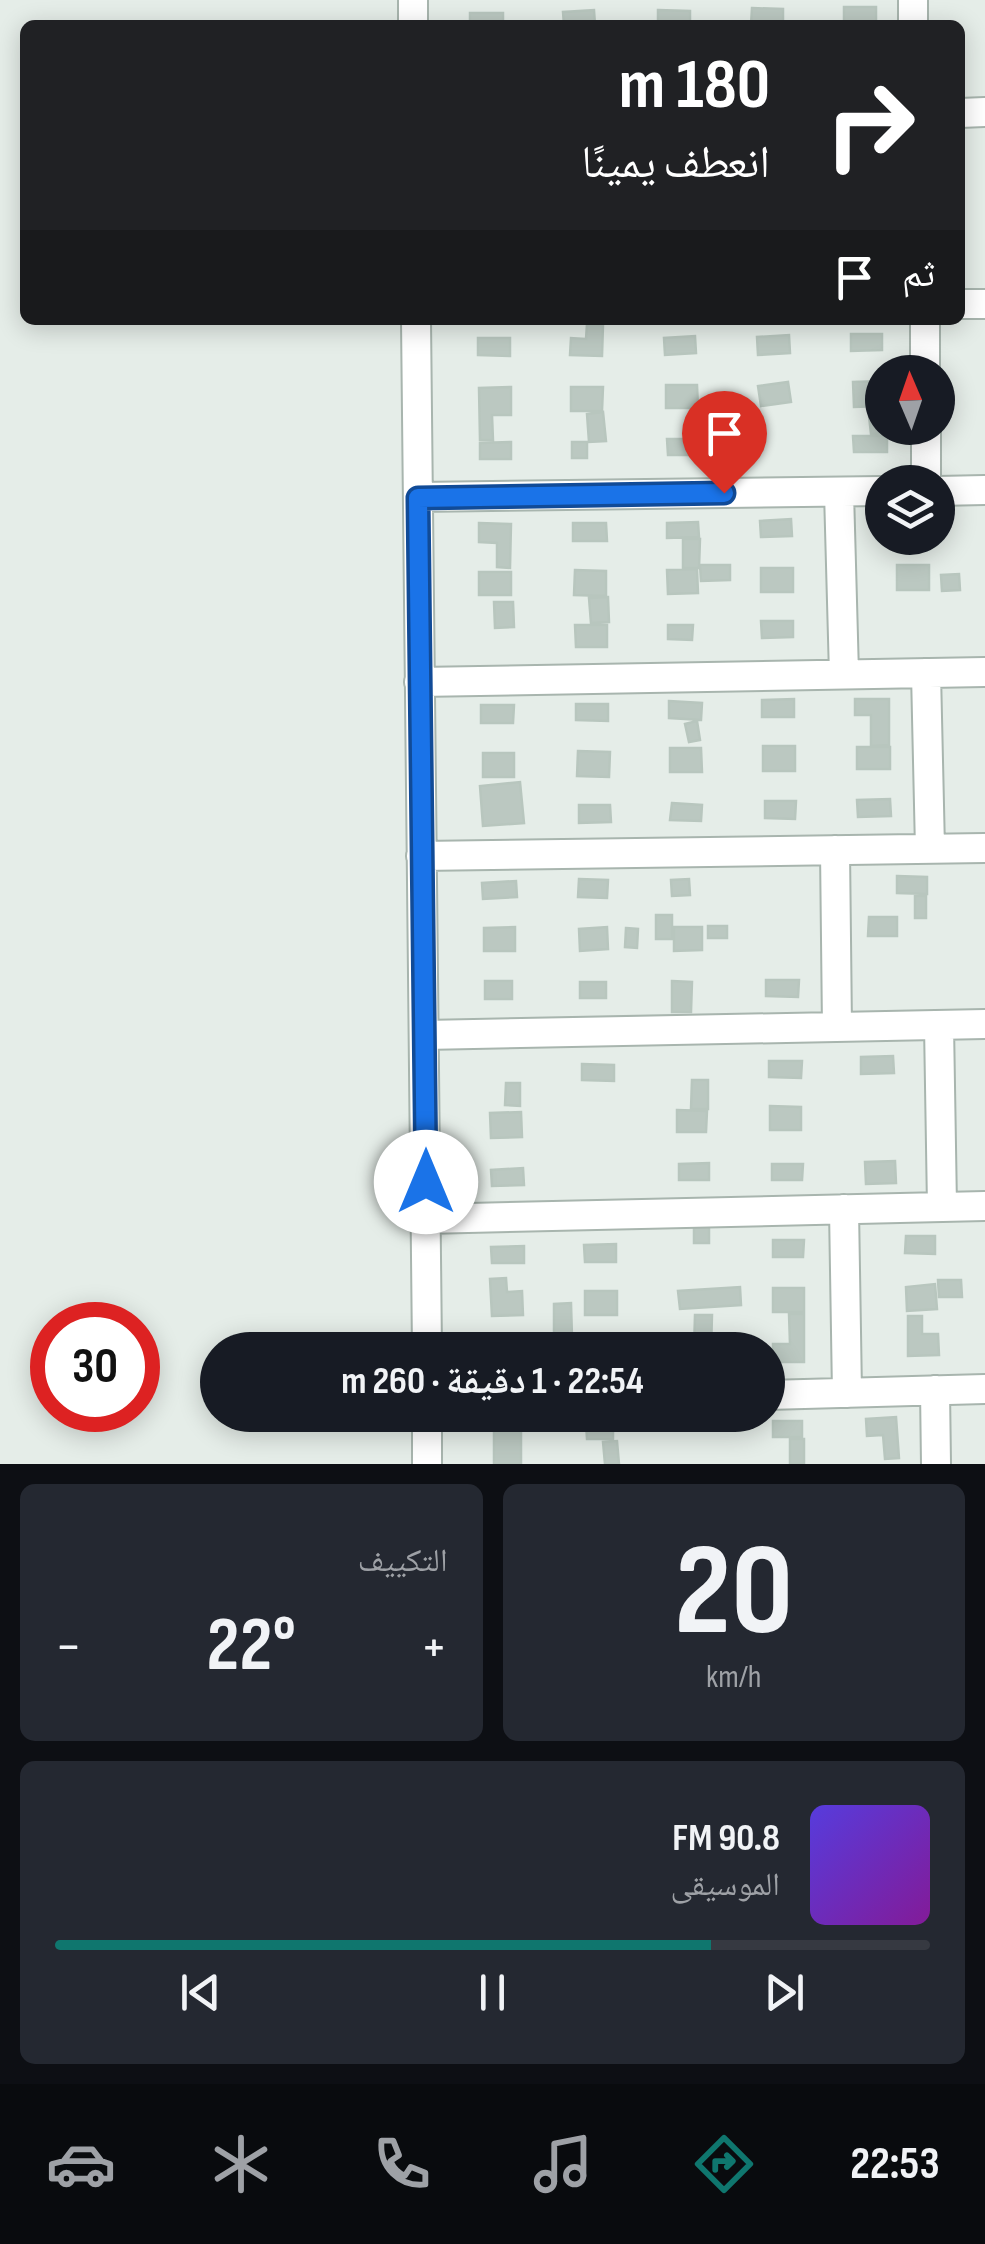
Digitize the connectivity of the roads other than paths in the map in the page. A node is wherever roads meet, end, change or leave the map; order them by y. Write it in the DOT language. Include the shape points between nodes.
graph roads {
  1 [pos="416,325"];
  2 [pos="925,325"];
  3 [pos="926,355"];
  4 [pos="985,490"];
  5 [pos="955,491"];
  6 [pos="838,492"];
  7 [pos="865,492"];
  8 [pos="418,498"];
  9 [pos="985,672"];
  10 [pos="926,673"];
  11 [pos="844,674"];
  12 [pos="420,682"];
  13 [pos="930,848"];
  14 [pos="985,848"];
  15 [pos="835,850"];
  16 [pos="421,856"];
  17 [pos="985,1024"];
  18 [pos="939,1025"];
  19 [pos="837,1027"];
  20 [pos="425,1035"];
  21 [pos="985,1206"];
  22 [pos="942,1207"];
  23 [pos="844,1209"];
  24 [pos="426,1220"];
  25 [pos="427,1332"];
  26 [pos="985,1389"];
  27 [pos="935,1390"];
  28 [pos="848,1393"];
  29 [pos="785,1395"];
  30 [pos="427,1432"];
  31 [pos="428,1464"];
  32 [pos="936,1464"];
  1 -- 8 [label="street"];
  2 -- 3 [label="street"];
  4 -- 5 [label="street"];
  6 -- 7 [label="street"];
  6 -- 8 [label="street"];
  6 -- 11 [label="street"];
  8 -- 12 [label="street"];
  9 -- 10 [label="street"];
  10 -- 11 [label="street"];
  10 -- 13 [label="street"];
  11 -- 12 [label="street"];
  12 -- 16 [label="street"];
  13 -- 14 [label="street"];
  13 -- 15 [label="street"];
  15 -- 16 [label="street"];
  15 -- 19 [label="street"];
  16 -- 20 [label="street"];
  17 -- 18 [label="street"];
  18 -- 19 [label="street"];
  18 -- 22 [label="street"];
  19 -- 20 [label="street"];
  20 -- 24 [label="street"];
  21 -- 22 [label="street"];
  22 -- 23 [label="street"];
  23 -- 24 [label="street"];
  23 -- 28 [label="street"];
  24 -- 25 [label="street"];
  26 -- 27 [label="street"];
  27 -- 28 [label="street"];
  27 -- 32 [label="street"];
  28 -- 29 [label="street"];
  30 -- 31 [label="street"];
}
